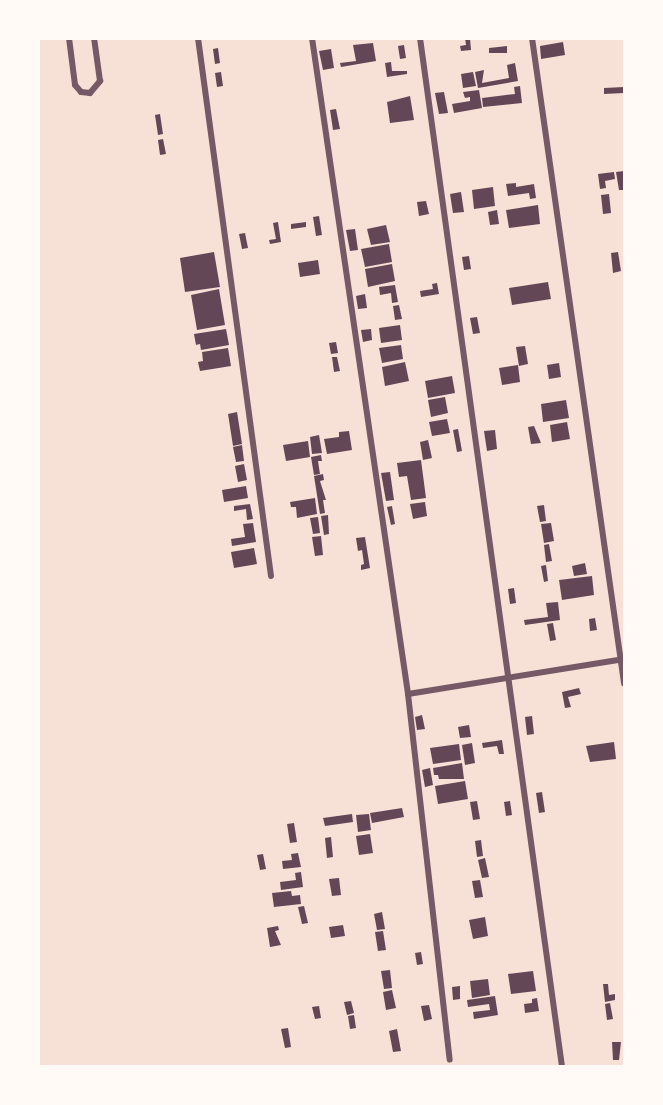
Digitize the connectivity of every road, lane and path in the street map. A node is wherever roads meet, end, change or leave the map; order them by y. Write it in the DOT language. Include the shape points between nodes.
graph roads {
  1 [pos="69,38"];
  2 [pos="94,38"];
  3 [pos="198,38"];
  4 [pos="312,38"];
  5 [pos="420,38"];
  6 [pos="532,38"];
  7 [pos="271,576"];
  8 [pos="623,659"];
  9 [pos="510,678"];
  10 [pos="625,683"];
  11 [pos="408,694"];
  12 [pos="450,1060"];
  13 [pos="562,1066"];
  1 -- 2 [label="street" via="75,85 90,93 100,81"];
  3 -- 7 [label="street"];
  4 -- 11 [label="street"];
  5 -- 9 [label="street"];
  6 -- 8 [label="street"];
  8 -- 9 [label="street"];
  8 -- 10 [label="street"];
  9 -- 11 [label="street"];
  9 -- 13 [label="street"];
  11 -- 12 [label="street"];
}
